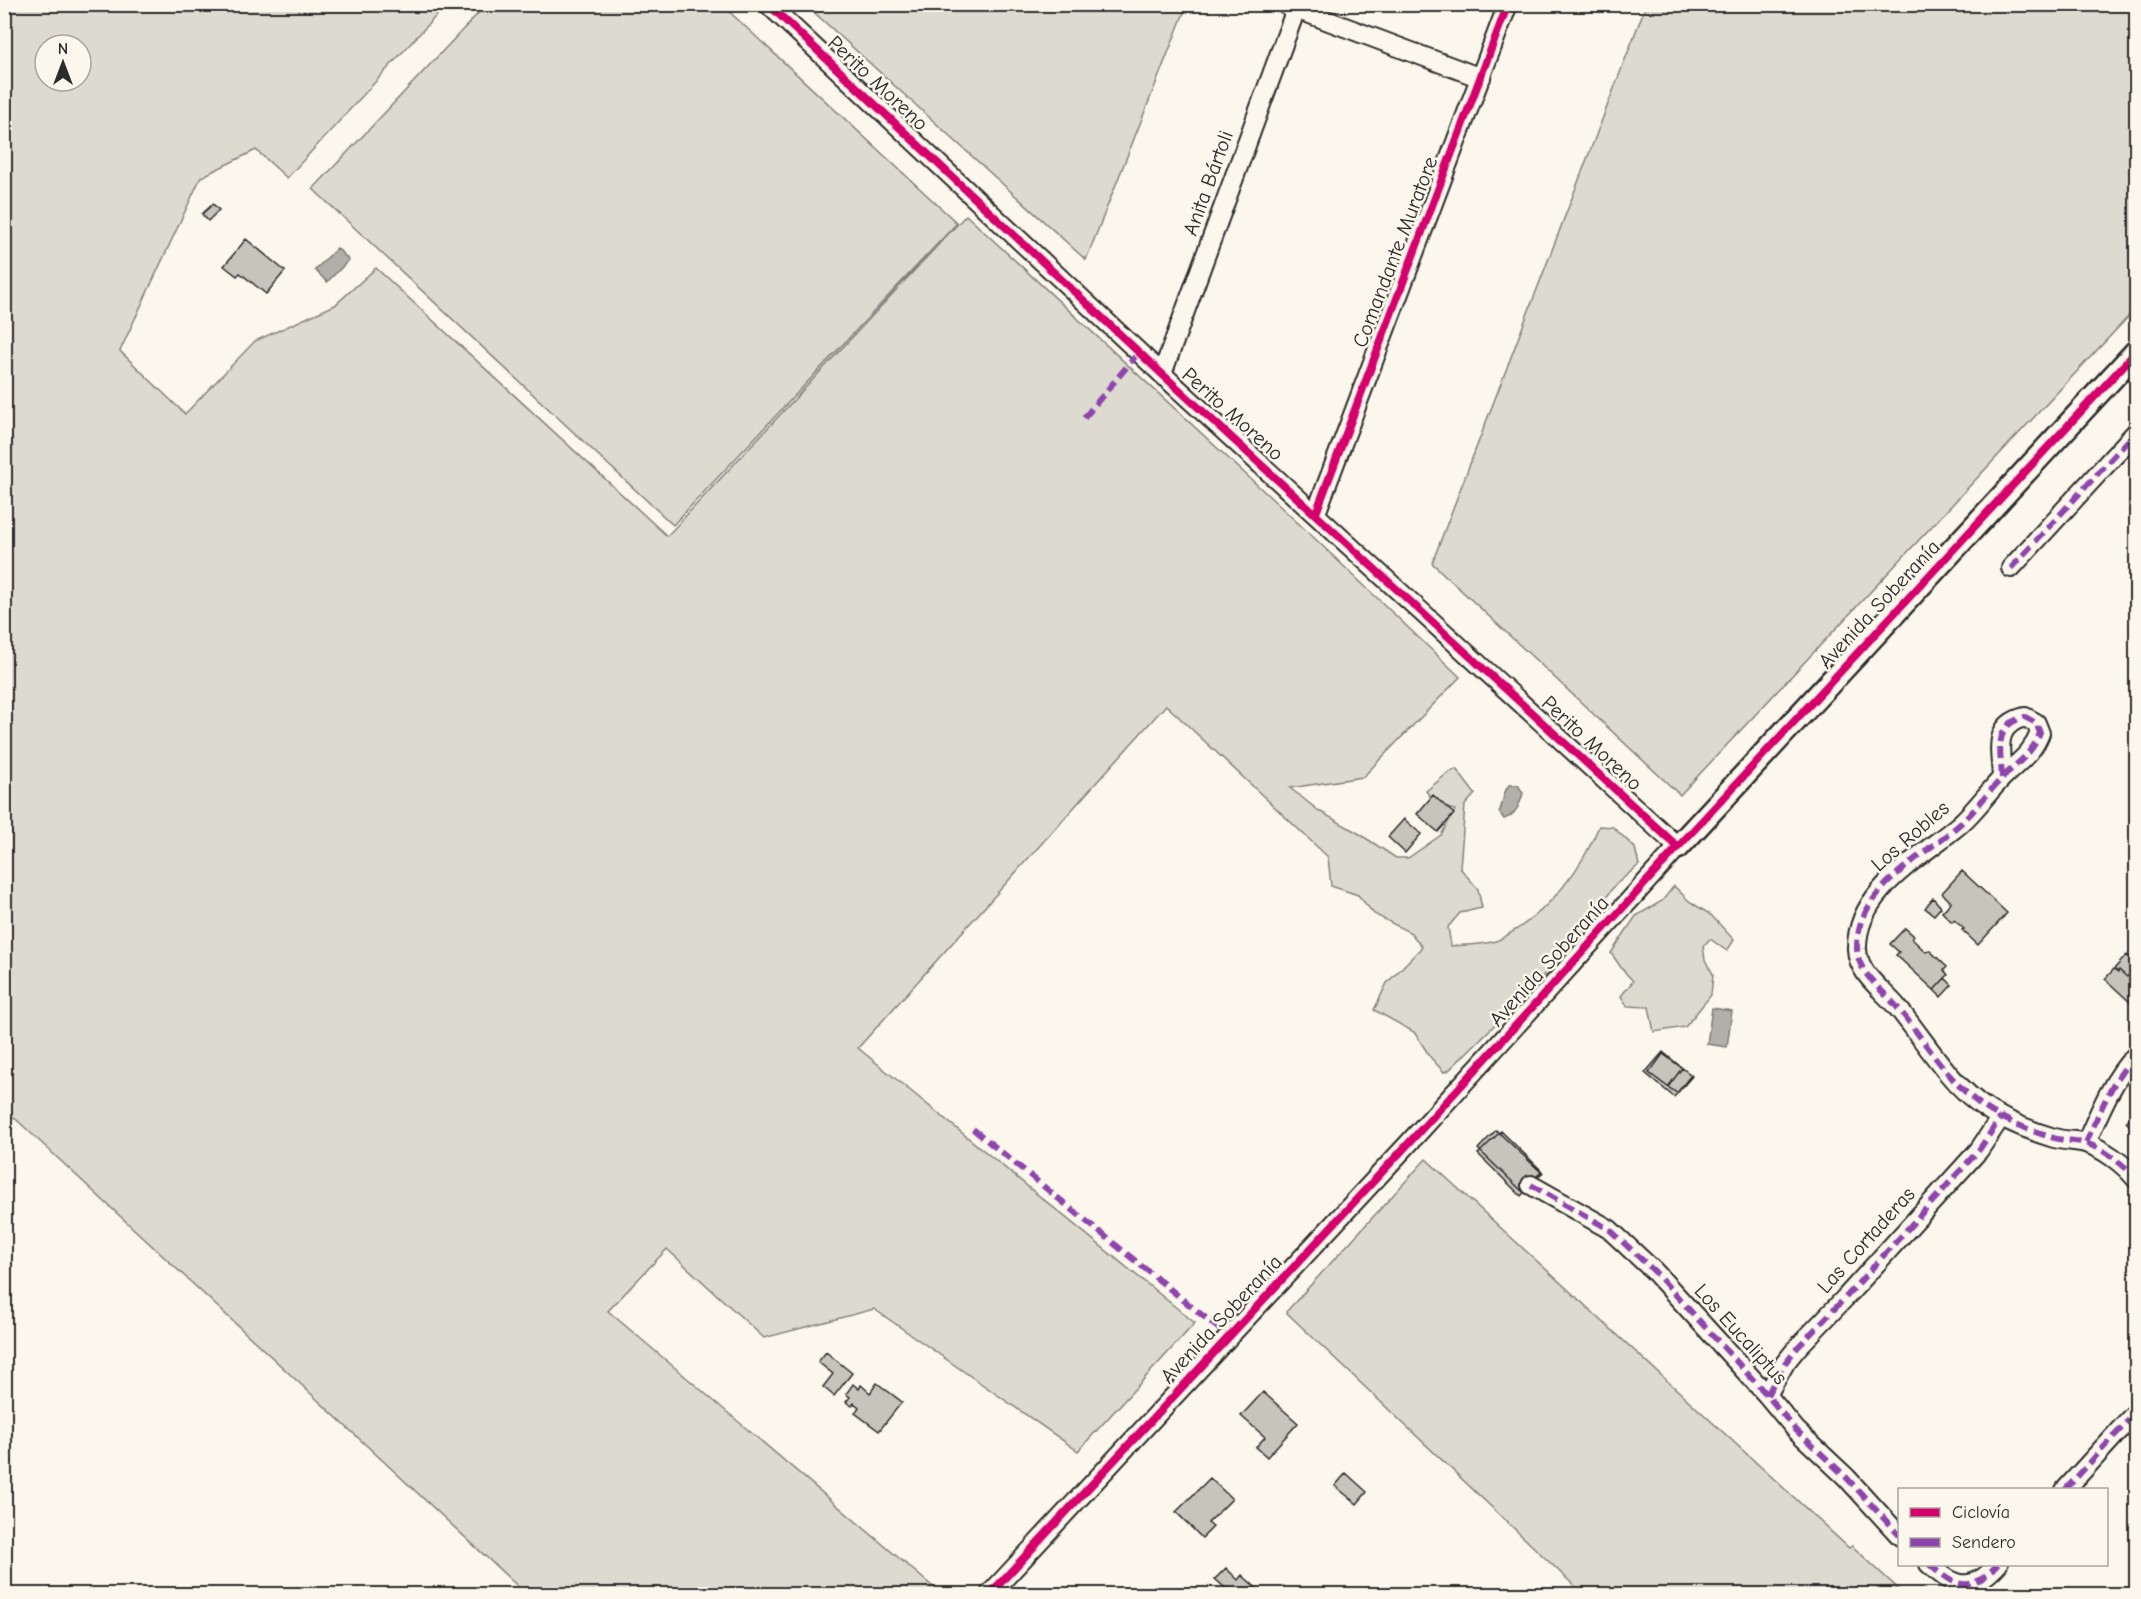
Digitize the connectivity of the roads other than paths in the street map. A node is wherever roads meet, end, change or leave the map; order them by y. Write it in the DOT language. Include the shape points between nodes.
graph roads {
  1 [pos="768,4"];
  2 [pos="1508,4"];
  3 [pos="1291,7"];
  4 [pos="1481,78"];
  5 [pos="2136,352"];
  6 [pos="1162,374"];
  7 [pos="2136,432"];
  8 [pos="1316,513"];
  9 [pos="2011,568"];
  10 [pos="2002,778"];
  11 [pos="1678,847"];
  12 [pos="2136,1055"];
  13 [pos="2001,1117"];
  14 [pos="2086,1143"];
  15 [pos="2136,1179"];
  16 [pos="1532,1185"];
  17 [pos="1767,1395"];
  18 [pos="2136,1412"];
  19 [pos="2067,1488"];
  20 [pos="1898,1535"];
  21 [pos="1931,1566"];
  22 [pos="1996,1566"];
  23 [pos="990,1594"];
  1 -- 6 [label="street, Perito Moreno"];
  2 -- 4 [label="street, Comandante Muratore"];
  3 -- 4 [label="street"];
  3 -- 6 [label="street, Anita Bártoli"];
  4 -- 8 [label="street, Comandante Muratore"];
  5 -- 11 [label="street, Avenida Soberanía"];
  6 -- 8 [label="street, Perito Moreno"];
  7 -- 9 [label="street"];
  8 -- 11 [label="street, Perito Moreno"];
  10 -- 13 [label="street, Los Robles" via="1961,823 1879,892 1863,916 1857,938 1862,970 1898,1008 1963,1091"];
  11 -- 23 [label="street, Avenida Soberanía"];
  12 -- 14 [label="street" via="2102,1107"];
  13 -- 14 [label="street" via="2056,1138"];
  13 -- 17 [label="street, Las Cortaderas" via="1978,1150 1797,1348"];
  14 -- 15 [label="street" via="2107,1153"];
  16 -- 17 [label="street, Los Eucaliptus" via="1609,1229 1654,1271"];
  17 -- 20 [label="street, Los Eucaliptus"];
  18 -- 19 [label="street"];
  21 -- 22 [label="street" via="1963,1586 1977,1583"];
}
